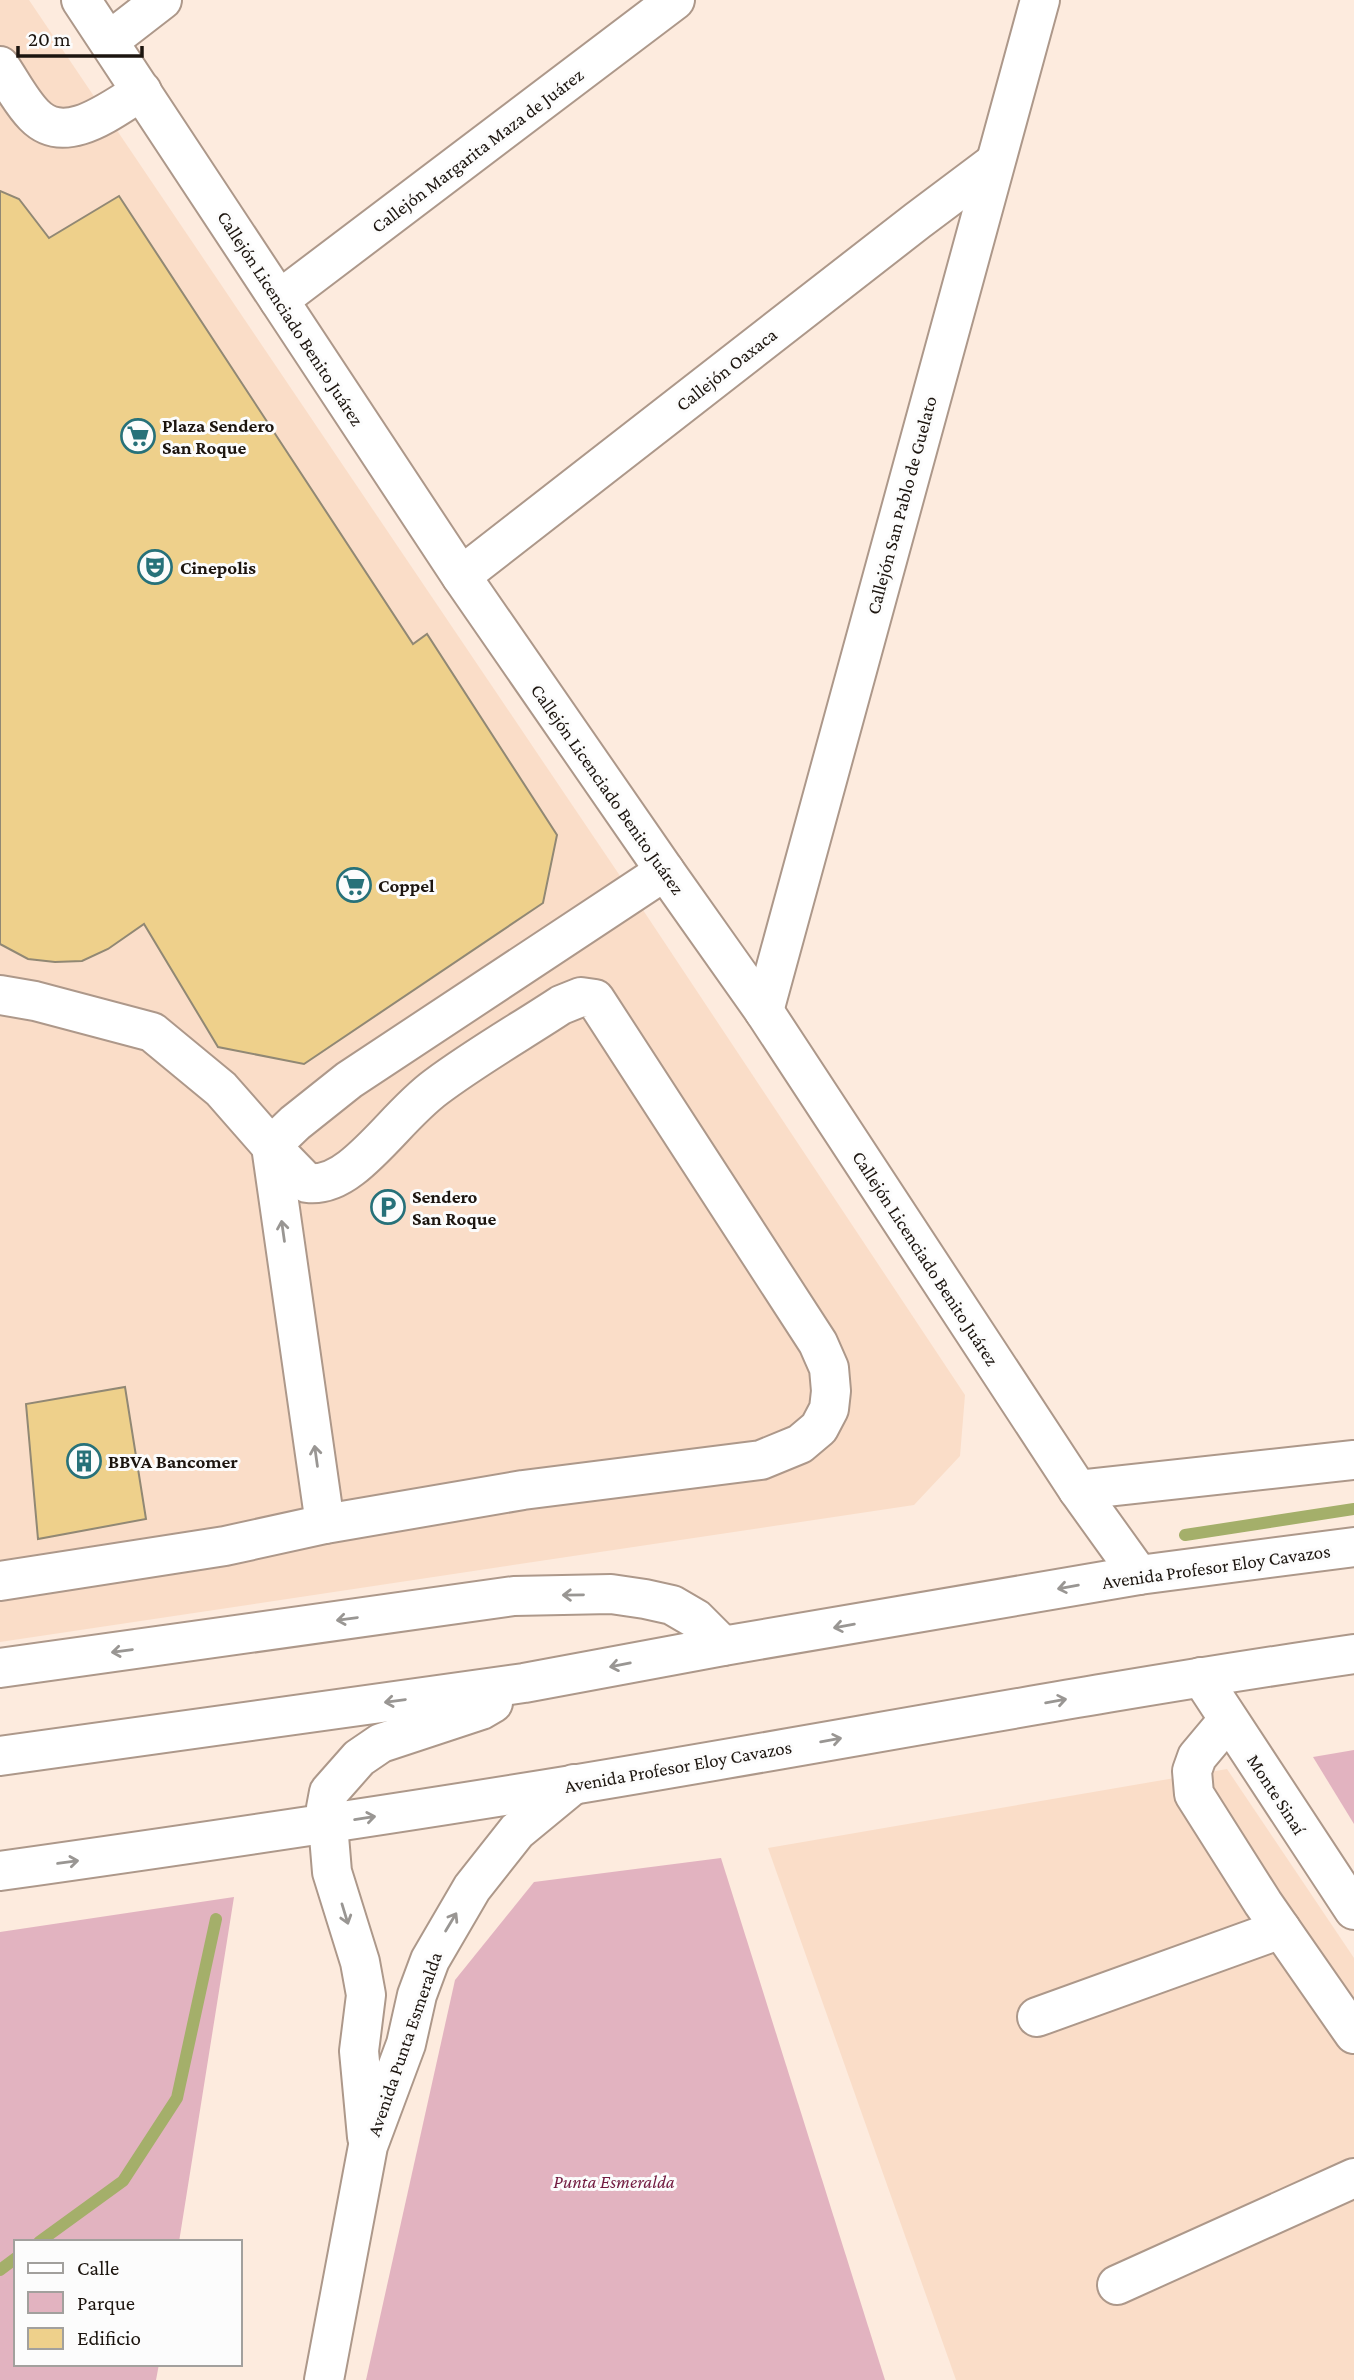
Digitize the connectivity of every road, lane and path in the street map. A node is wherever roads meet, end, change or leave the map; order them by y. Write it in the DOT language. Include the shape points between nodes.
graph roads {
  1 [pos="80,0"];
  2 [pos="162,0"];
  3 [pos="675,0"];
  4 [pos="1040,0"];
  5 [pos="109,41"];
  6 [pos="0,66"];
  7 [pos="142,91"];
  8 [pos="993,164"];
  9 [pos="279,300"];
  10 [pos="461,576"];
  11 [pos="665,871"];
  12 [pos="0,995"];
  13 [pos="764,1011"];
  14 [pos="271,1146"];
  15 [pos="1354,1460"];
  16 [pos="1078,1490"];
  17 [pos="325,1524"];
  18 [pos="1354,1547"];
  19 [pos="1139,1575"];
  20 [pos="0,1581"];
  21 [pos="723,1646"];
  22 [pos="1354,1654"];
  23 [pos="0,1668"];
  24 [pos="1200,1676"];
  25 [pos="524,1683"];
  26 [pos="1228,1720"];
  27 [pos="0,1756"];
  28 [pos="574,1784"];
  29 [pos="328,1824"];
  30 [pos="0,1871"];
  31 [pos="1354,1910"];
  32 [pos="1281,1929"];
  33 [pos="1037,2017"];
  34 [pos="1354,2034"];
  35 [pos="368,2146"];
  36 [pos="1354,2178"];
  37 [pos="1117,2285"];
  38 [pos="324,2380"];
  1 -- 5 [label="street, Callejón Licenciado Benito Juárez"];
  2 -- 5 [label="street"];
  3 -- 9 [label="street, Callejón Margarita Maza de Juárez"];
  4 -- 8 [label="street, Callejón San Pablo de Guelato"];
  5 -- 7 [label="street, Callejón Licenciado Benito Juárez"];
  6 -- 7 [label="street" via="35,117 66,129 85,125"];
  7 -- 9 [label="street, Callejón Licenciado Benito Juárez"];
  8 -- 10 [label="street, Callejón Oaxaca"];
  8 -- 13 [label="street, Callejón San Pablo de Guelato"];
  9 -- 10 [label="street, Callejón Licenciado Benito Juárez"];
  10 -- 11 [label="street, Callejón Licenciado Benito Juárez"];
  11 -- 13 [label="street, Callejón Licenciado Benito Juárez"];
  11 -- 14 [label="street" via="349,1080"];
  12 -- 14 [label="street" via="152,1032 221,1089"];
  13 -- 16 [label="street, Callejón Licenciado Benito Juárez"];
  17 -- 14 [label="street, one-way"];
  14 -- 17 [label="street" via="307,1183 335,1178 435,1088 561,1005 588,996 595,999 818,1343 829,1368 829,1409 819,1428 800,1444 761,1460 523,1490"];
  15 -- 16 [label="street"];
  16 -- 19 [label="street, Callejón Licenciado Benito Juárez"];
  17 -- 20 [label="street" via="225,1546"];
  18 -- 19 [label="street, Avenida Profesor Eloy Cavazos"];
  19 -- 21 [label="street, Avenida Profesor Eloy Cavazos, one-way"];
  21 -- 23 [label="street, one-way" via="696,1619 671,1605 611,1594 514,1596"];
  21 -- 25 [label="street, Avenida Profesor Eloy Cavazos, one-way"];
  22 -- 24 [label="street, Avenida Profesor Eloy Cavazos"];
  24 -- 26 [label="street, Monte Sinaí"];
  28 -- 24 [label="street, Avenida Profesor Eloy Cavazos, one-way"];
  25 -- 27 [label="street, Avenida Profesor Eloy Cavazos, one-way"];
  25 -- 29 [label="street, Avenida Punta Esmeralda" via="481,1710 381,1743 359,1758 329,1792"];
  26 -- 31 [label="street, Monte Sinaí"];
  26 -- 32 [label="street" via="1197,1757 1192,1771 1194,1794"];
  29 -- 28 [label="street, Avenida Profesor Eloy Cavazos, one-way"];
  35 -- 28 [label="street, Avenida Punta Esmeralda, one-way" via="406,2044 417,1995 440,1942 472,1888 517,1831"];
  30 -- 29 [label="street, Avenida Profesor Eloy Cavazos, one-way"];
  29 -- 35 [label="street, Avenida Punta Esmeralda, one-way" via="332,1872 366,1995 359,2051"];
  32 -- 33 [label="street"];
  32 -- 34 [label="street"];
  35 -- 38 [label="street, Avenida Punta Esmeralda"];
  36 -- 37 [label="street"];
}
